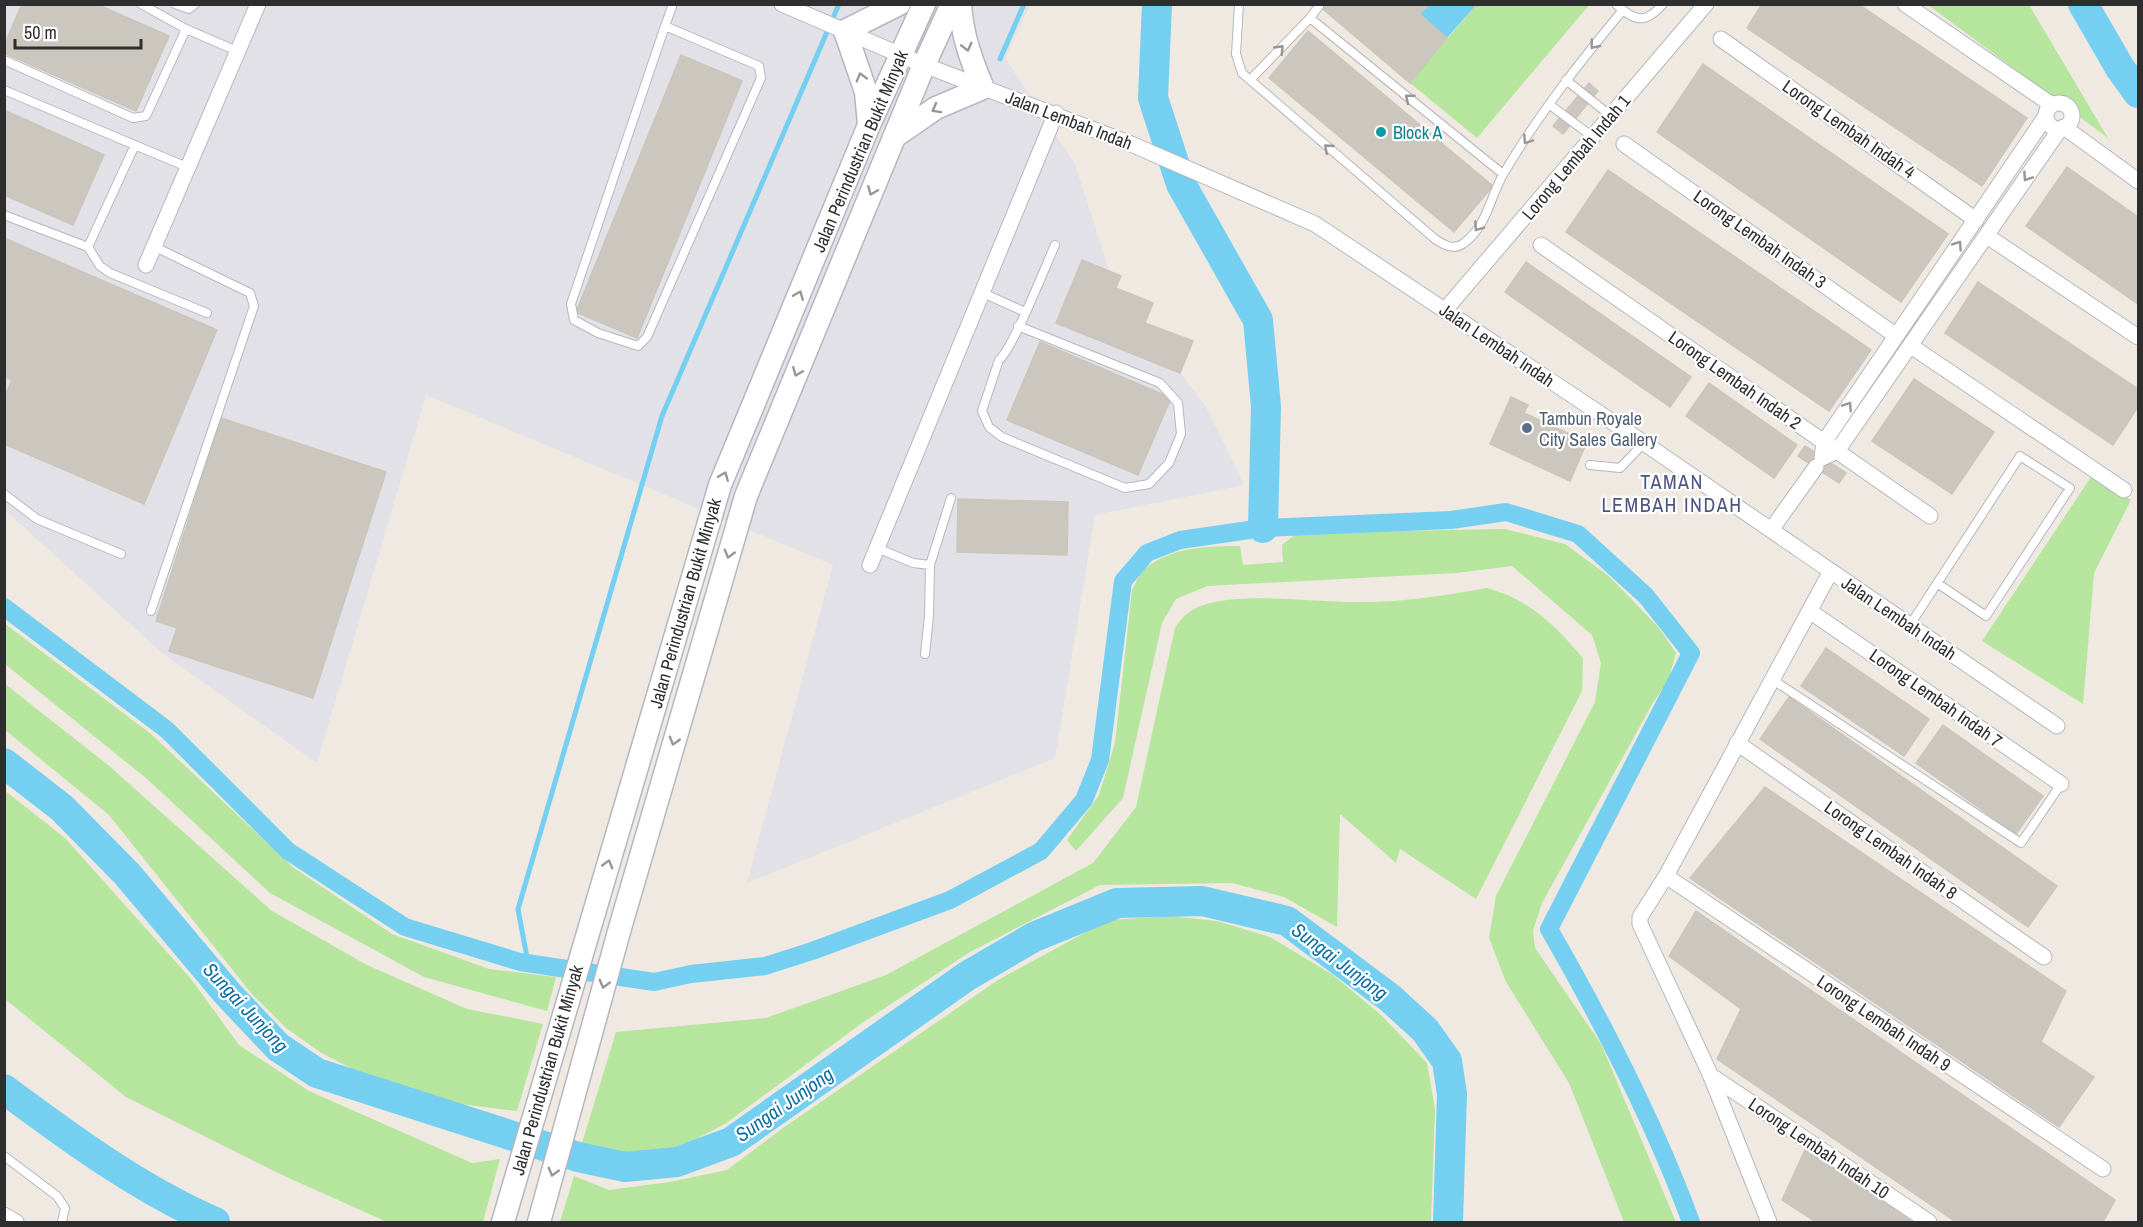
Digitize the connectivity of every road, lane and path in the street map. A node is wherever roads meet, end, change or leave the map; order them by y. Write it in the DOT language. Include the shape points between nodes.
graph roads {
  1 [pos="141,4"];
  2 [pos="175,4"];
  3 [pos="195,4"];
  4 [pos="258,4"];
  5 [pos="673,4"];
  6 [pos="782,4"];
  7 [pos="899,4"];
  8 [pos="924,4"];
  9 [pos="952,4"];
  10 [pos="960,4"];
  11 [pos="1239,4"];
  12 [pos="1663,4"];
  13 [pos="1706,4"];
  14 [pos="1905,4"];
  15 [pos="1319,6"];
  16 [pos="1619,8"];
  17 [pos="1310,18"];
  18 [pos="665,26"];
  19 [pos="835,27"];
  20 [pos="186,29"];
  21 [pos="1721,39"];
  22 [pos="237,51"];
  23 [pos="902,56"];
  24 [pos="4,60"];
  25 [pos="924,65"];
  26 [pos="1250,80"];
  27 [pos="1566,80"];
  28 [pos="983,88"];
  29 [pos="4,90"];
  30 [pos="1550,105"];
  31 [pos="2049,111"];
  32 [pos="1056,113"];
  33 [pos="1611,116"];
  34 [pos="869,125"];
  35 [pos="2062,128"];
  36 [pos="1593,136"];
  37 [pos="894,137"];
  38 [pos="1624,144"];
  39 [pos="135,145"];
  40 [pos="188,167"];
  41 [pos="1503,174"];
  42 [pos="2139,181"];
  43 [pos="4,215"];
  44 [pos="1976,220"];
  45 [pos="1987,236"];
  46 [pos="1055,245"];
  47 [pos="1541,245"];
  48 [pos="153,246"];
  49 [pos="87,247"];
  50 [pos="146,265"];
  51 [pos="983,294"];
  52 [pos="1445,310"];
  53 [pos="1025,312"];
  54 [pos="207,313"];
  55 [pos="1018,326"];
  56 [pos="1895,335"];
  57 [pos="2139,338"];
  58 [pos="1911,346"];
  59 [pos="1824,442"];
  60 [pos="1644,443"];
  61 [pos="1837,451"];
  62 [pos="1590,465"];
  63 [pos="1816,467"];
  64 [pos="2124,490"];
  65 [pos="4,494"];
  66 [pos="951,498"];
  67 [pos="1930,516"];
  68 [pos="1772,530"];
  69 [pos="877,548"];
  70 [pos="121,554"];
  71 [pos="870,565"];
  72 [pos="930,566"];
  73 [pos="1831,571"];
  74 [pos="1936,583"];
  75 [pos="151,611"];
  76 [pos="1811,612"];
  77 [pos="1910,625"];
  78 [pos="925,654"];
  79 [pos="1770,685"];
  80 [pos="2057,726"];
  81 [pos="1737,743"];
  82 [pos="2061,784"];
  83 [pos="1666,876"];
  84 [pos="2044,957"];
  85 [pos="1710,1074"];
  86 [pos="4,1156"];
  87 [pos="2103,1169"];
  88 [pos="4,1215"];
  89 [pos="16,1222"];
  90 [pos="62,1222"];
  91 [pos="502,1222"];
  92 [pos="539,1222"];
  93 [pos="1769,1222"];
  94 [pos="1929,1222"];
  1 -- 20 [label="lane"];
  2 -- 3 [label="lane" via="189,9"];
  4 -- 22 [label="street"];
  5 -- 18 [label="lane"];
  6 -- 19 [label="street, Jalan Lembah Indah"];
  7 -- 19 [label="main road"];
  8 -- 23 [label="main road, Jalan Perindustrian Bukit Minyak"];
  9 -- 25 [label="main road, Jalan Perindustrian Bukit Minyak"];
  10 -- 28 [label="main road, one-way" via="969,57"];
  11 -- 26 [label="lane" via="1236,54 1242,73"];
  12 -- 16 [label="lane" via="1650,16 1639,19 1629,18"];
  13 -- 33 [label="street, Lorong Lembah Indah 1"];
  14 -- 31 [label="street"];
  15 -- 17 [label="lane"];
  16 -- 27 [label="lane, one-way"];
  26 -- 17 [label="lane, one-way"];
  41 -- 17 [label="lane, one-way"];
  18 -- 18 [label="lane" via="571,304 574,320 598,333 638,346 647,337 761,78 759,66"];
  19 -- 23 [label="street, Jalan Lembah Indah"];
  34 -- 19 [label="main road, one-way" via="866,92"];
  20 -- 22 [label="lane"];
  20 -- 24 [label="lane" via="146,116 133,118"];
  21 -- 44 [label="street, Lorong Lembah Indah 4"];
  22 -- 40 [label="street"];
  23 -- 25 [label="street, Jalan Lembah Indah"];
  23 -- 34 [label="main road, Jalan Perindustrian Bukit Minyak"];
  25 -- 28 [label="street, Jalan Lembah Indah"];
  25 -- 37 [label="main road, Jalan Perindustrian Bukit Minyak"];
  41 -- 26 [label="lane, one-way" via="1490,210 1474,233 1462,245 1449,247 1435,240"];
  27 -- 30 [label="lane"];
  27 -- 33 [label="lane"];
  28 -- 32 [label="street, Jalan Lembah Indah"];
  28 -- 37 [label="main road, one-way" via="936,108"];
  29 -- 39 [label="lane"];
  30 -- 36 [label="lane"];
  30 -- 41 [label="lane, one-way"];
  31 -- 35 [label="street" via="2049,124"];
  31 -- 35 [label="street" via="2061,103 2069,108 2070,121"];
  31 -- 44 [label="street"];
  32 -- 51 [label="street"];
  32 -- 52 [label="street, Jalan Lembah Indah" via="1223,181 1315,224"];
  33 -- 36 [label="street, Lorong Lembah Indah 1"];
  91 -- 34 [label="main road, Jalan Perindustrian Bukit Minyak, one-way" via="720,485"];
  35 -- 42 [label="street"];
  35 -- 45 [label="street, one-way"];
  36 -- 52 [label="street, Lorong Lembah Indah 1"];
  37 -- 92 [label="main road, Jalan Perindustrian Bukit Minyak, one-way" via="746,496"];
  38 -- 56 [label="street, Lorong Lembah Indah 3"];
  39 -- 40 [label="lane"];
  39 -- 49 [label="lane"];
  40 -- 48 [label="street"];
  43 -- 49 [label="lane"];
  56 -- 44 [label="street, one-way"];
  45 -- 57 [label="street"];
  45 -- 58 [label="street"];
  46 -- 53 [label="lane"];
  47 -- 59 [label="street, Lorong Lembah Indah 2"];
  48 -- 50 [label="street"];
  48 -- 75 [label="lane" via="250,293 254,306"];
  49 -- 54 [label="lane" via="110,273"];
  51 -- 53 [label="lane"];
  51 -- 69 [label="street"];
  52 -- 60 [label="street, Jalan Lembah Indah"];
  53 -- 55 [label="lane"];
  55 -- 55 [label="lane" via="1160,383 1178,403 1180,434 1169,463 1149,484 1125,488 1002,437 989,427 982,411 999,360"];
  59 -- 56 [label="street, one-way"];
  58 -- 61 [label="street"];
  58 -- 64 [label="street"];
  59 -- 61 [label="street, Lorong Lembah Indah 2"];
  60 -- 62 [label="lane" via="1620,468"];
  60 -- 68 [label="street, Jalan Lembah Indah"];
  61 -- 67 [label="street, Lorong Lembah Indah 2"];
  63 -- 68 [label="street"];
  65 -- 70 [label="lane" via="37,519"];
  66 -- 72 [label="lane"];
  68 -- 73 [label="street, Jalan Lembah Indah"];
  69 -- 71 [label="street"];
  69 -- 72 [label="lane"];
  72 -- 78 [label="lane"];
  73 -- 76 [label="street"];
  73 -- 77 [label="street, Jalan Lembah Indah"];
  74 -- 74 [label="lane" via="2020,456 2070,488 1986,616"];
  74 -- 77 [label="lane"];
  76 -- 79 [label="street"];
  76 -- 82 [label="street, Lorong Lembah Indah 7"];
  77 -- 80 [label="street, Jalan Lembah Indah"];
  79 -- 81 [label="street"];
  79 -- 82 [label="lane" via="2021,843"];
  81 -- 83 [label="street"];
  81 -- 84 [label="street, Lorong Lembah Indah 8"];
  83 -- 85 [label="street" via="1640,917 1640,924"];
  83 -- 87 [label="street, Lorong Lembah Indah 9"];
  85 -- 93 [label="street"];
  85 -- 94 [label="street, Lorong Lembah Indah 10"];
  86 -- 90 [label="lane" via="57,1196 65,1208"];
  88 -- 89 [label="street"];
}
